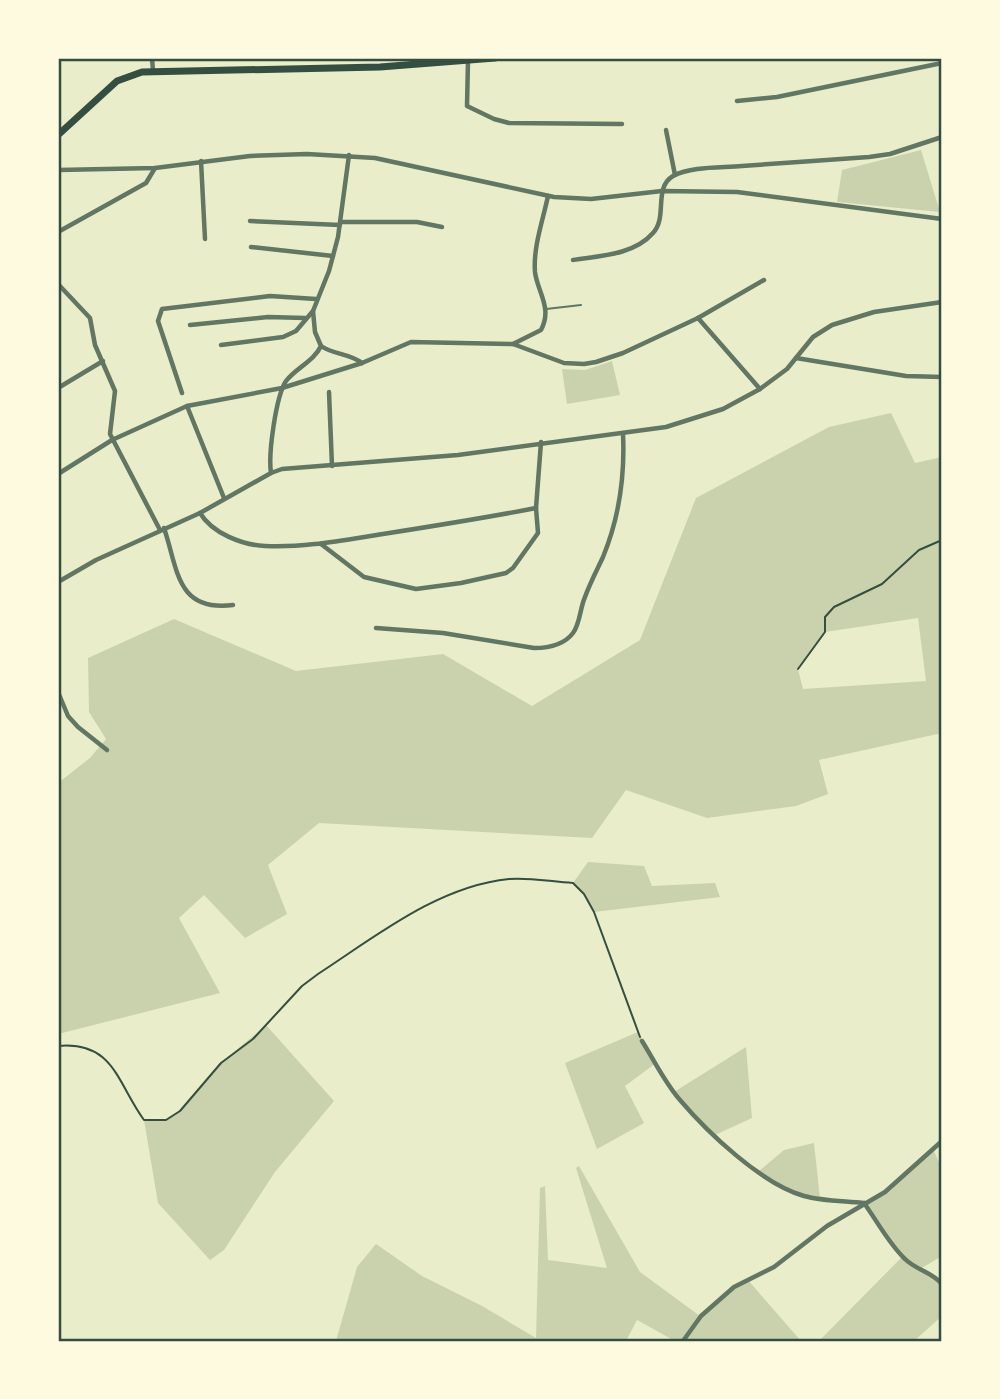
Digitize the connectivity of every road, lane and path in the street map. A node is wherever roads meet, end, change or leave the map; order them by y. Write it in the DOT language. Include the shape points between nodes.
graph roads {
  1 [pos="152,58"];
  2 [pos="495,58"];
  3 [pos="451,60"];
  4 [pos="468,61"];
  5 [pos="942,63"];
  6 [pos="153,71"];
  7 [pos="737,101"];
  8 [pos="622,124"];
  9 [pos="666,130"];
  10 [pos="58,135"];
  11 [pos="942,137"];
  12 [pos="349,155"];
  13 [pos="201,161"];
  14 [pos="155,168"];
  15 [pos="58,170"];
  16 [pos="675,175"];
  17 [pos="662,191"];
  18 [pos="548,196"];
  19 [pos="942,219"];
  20 [pos="250,221"];
  21 [pos="341,224"];
  22 [pos="442,227"];
  23 [pos="58,232"];
  24 [pos="205,239"];
  25 [pos="251,247"];
  26 [pos="333,256"];
  27 [pos="573,260"];
  28 [pos="764,280"];
  29 [pos="58,284"];
  30 [pos="316,299"];
  31 [pos="942,302"];
  32 [pos="581,305"];
  33 [pos="545,309"];
  34 [pos="313,311"];
  35 [pos="305,318"];
  36 [pos="698,318"];
  37 [pos="190,325"];
  38 [pos="513,344"];
  39 [pos="221,345"];
  40 [pos="321,346"];
  41 [pos="796,358"];
  42 [pos="103,361"];
  43 [pos="362,363"];
  44 [pos="942,377"];
  45 [pos="58,387"];
  46 [pos="282,388"];
  47 [pos="760,389"];
  48 [pos="329,392"];
  49 [pos="182,393"];
  50 [pos="187,406"];
  51 [pos="623,434"];
  52 [pos="111,440"];
  53 [pos="541,442"];
  54 [pos="332,466"];
  55 [pos="271,473"];
  56 [pos="58,474"];
  57 [pos="224,498"];
  58 [pos="536,508"];
  59 [pos="200,513"];
  60 [pos="162,529"];
  61 [pos="942,540"];
  62 [pos="321,543"];
  63 [pos="58,582"];
  64 [pos="233,604"];
  65 [pos="376,628"];
  66 [pos="798,669"];
  67 [pos="58,692"];
  68 [pos="107,750"];
  69 [pos="642,1041"];
  70 [pos="58,1046"];
  71 [pos="942,1141"];
  72 [pos="864,1203"];
  73 [pos="942,1284"];
  74 [pos="683,1341"];
  1 -- 6 [label="street"];
  2 -- 4 [label="main road"];
  3 -- 4 [label="main road"];
  3 -- 6 [label="main road" via="380,67"];
  4 -- 8 [label="street" via="466,103 494,119"];
  5 -- 7 [label="street" via="790,95"];
  6 -- 10 [label="main road" via="117,81"];
  9 -- 16 [label="street"];
  11 -- 16 [label="street" via="869,157 710,168"];
  12 -- 13 [label="street" via="284,154"];
  12 -- 18 [label="street"];
  12 -- 21 [label="street"];
  13 -- 14 [label="street"];
  13 -- 24 [label="street"];
  14 -- 15 [label="street"];
  14 -- 23 [label="street" via="146,183"];
  16 -- 17 [label="street"];
  17 -- 18 [label="street" via="591,199"];
  17 -- 19 [label="street" via="737,192"];
  17 -- 27 [label="street" via="660,222 642,243 608,255"];
  18 -- 33 [label="street" via="535,263"];
  20 -- 21 [label="street"];
  21 -- 22 [label="street" via="417,222"];
  21 -- 26 [label="street"];
  25 -- 26 [label="street"];
  26 -- 30 [label="street"];
  28 -- 36 [label="street"];
  29 -- 42 [label="street" via="90,318"];
  30 -- 34 [label="street"];
  30 -- 49 [label="street" via="270,296 162,309 158,321"];
  31 -- 41 [label="street" via="843,321 813,337"];
  32 -- 33 [label="lane"];
  33 -- 38 [label="street" via="541,330"];
  34 -- 35 [label="street"];
  34 -- 40 [label="street"];
  35 -- 37 [label="street"];
  35 -- 39 [label="street" via="296,331 283,337"];
  36 -- 38 [label="street" via="584,364 564,363"];
  36 -- 47 [label="street"];
  38 -- 43 [label="street" via="411,342"];
  40 -- 43 [label="street"];
  40 -- 46 [label="street"];
  41 -- 44 [label="street" via="896,375"];
  41 -- 47 [label="street"];
  42 -- 45 [label="street"];
  42 -- 52 [label="street" via="115,391"];
  43 -- 46 [label="street"];
  46 -- 50 [label="street"];
  46 -- 55 [label="street" via="271,445"];
  47 -- 51 [label="street" via="698,418"];
  48 -- 54 [label="street"];
  50 -- 52 [label="street"];
  50 -- 57 [label="street"];
  51 -- 53 [label="street"];
  51 -- 65 [label="street" via="616,518 575,630 567,639 534,648"];
  52 -- 56 [label="street"];
  52 -- 60 [label="street"];
  53 -- 54 [label="street"];
  53 -- 58 [label="street"];
  54 -- 55 [label="street"];
  55 -- 57 [label="street"];
  57 -- 59 [label="street"];
  58 -- 62 [label="street"];
  58 -- 62 [label="street" via="538,533 513,568 461,583 416,589 364,578"];
  59 -- 60 [label="street"];
  59 -- 62 [label="street" via="211,527 253,544"];
  60 -- 63 [label="street"];
  60 -- 64 [label="street" via="187,595 214,606"];
  61 -- 66 [label="path" via="919,550 882,584 834,607 825,617 825,632"];
  67 -- 68 [label="street" via="68,716"];
  69 -- 70 [label="path" via="584,894 573,883 512,879 492,881 428,904 318,974 166,1120 144,1120 111,1063 96,1050"];
  69 -- 72 [label="street" via="680,1100 735,1154 796,1193"];
  71 -- 72 [label="street" via="885,1192"];
  72 -- 73 [label="street" via="902,1257"];
  72 -- 74 [label="street" via="774,1267 734,1287"];
}
